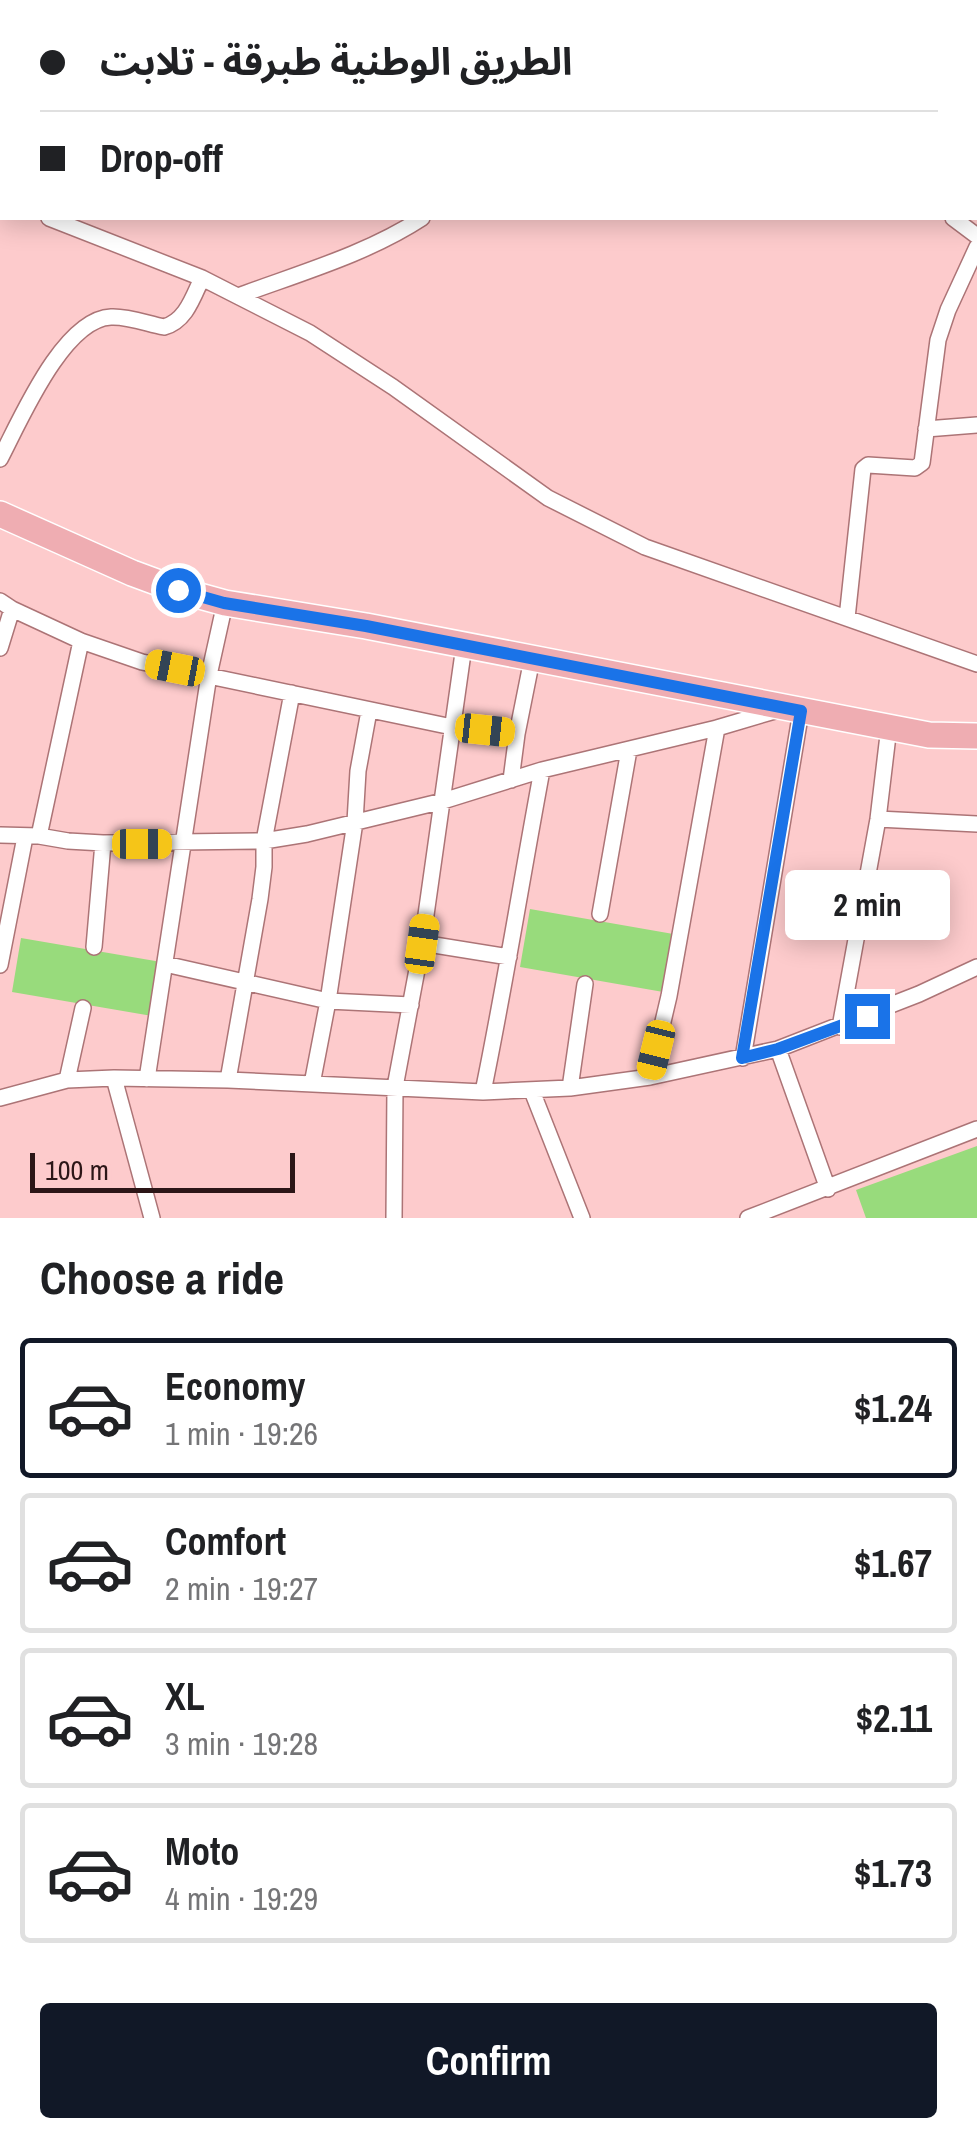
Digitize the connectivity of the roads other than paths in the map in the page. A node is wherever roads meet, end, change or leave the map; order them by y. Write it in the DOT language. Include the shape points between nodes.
graph roads {
  1 [pos="54,220"];
  2 [pos="419,220"];
  3 [pos="956,220"];
  4 [pos="977,236"];
  5 [pos="977,247"];
  6 [pos="202,278"];
  7 [pos="238,296"];
  8 [pos="977,425"];
  9 [pos="926,429"];
  10 [pos="0,459"];
  11 [pos="0,514"];
  12 [pos="224,603"];
  13 [pos="6,605"];
  14 [pos="846,618"];
  15 [pos="81,641"];
  16 [pos="464,646"];
  17 [pos="0,648"];
  18 [pos="532,659"];
  19 [pos="977,664"];
  20 [pos="209,674"];
  21 [pos="292,692"];
  22 [pos="792,710"];
  23 [pos="368,711"];
  24 [pos="452,727"];
  25 [pos="717,728"];
  26 [pos="889,728"];
  27 [pos="517,734"];
  28 [pos="977,736"];
  29 [pos="629,750"];
  30 [pos="542,770"];
  31 [pos="511,780"];
  32 [pos="443,802"];
  33 [pos="878,818"];
  34 [pos="354,822"];
  35 [pos="977,824"];
  36 [pos="0,835"];
  37 [pos="32,837"];
  38 [pos="264,842"];
  39 [pos="104,843"];
  40 [pos="182,844"];
  41 [pos="600,914"];
  42 [pos="422,944"];
  43 [pos="94,947"];
  44 [pos="509,958"];
  45 [pos="165,964"];
  46 [pos="0,965"];
  47 [pos="977,967"];
  48 [pos="245,984"];
  49 [pos="586,984"];
  50 [pos="328,1001"];
  51 [pos="411,1005"];
  52 [pos="83,1008"];
  53 [pos="840,1026"];
  54 [pos="778,1049"];
  55 [pos="742,1058"];
  56 [pos="650,1077"];
  57 [pos="114,1078"];
  58 [pos="148,1079"];
  59 [pos="66,1080"];
  60 [pos="228,1080"];
  61 [pos="312,1084"];
  62 [pos="395,1087"];
  63 [pos="570,1088"];
  64 [pos="532,1091"];
  65 [pos="484,1092"];
  66 [pos="0,1098"];
  67 [pos="977,1129"];
  68 [pos="828,1188"];
  69 [pos="763,1215"];
  70 [pos="152,1218"];
  71 [pos="394,1218"];
  72 [pos="582,1218"];
  73 [pos="748,1218"];
  1 -- 6 [label="street"];
  2 -- 7 [label="street"];
  3 -- 4 [label="street"];
  5 -- 9 [label="street" via="938,340"];
  6 -- 7 [label="street"];
  6 -- 10 [label="street" via="172,325 112,316 68,340"];
  7 -- 14 [label="street" via="393,387 548,498 645,547"];
  8 -- 9 [label="street"];
  9 -- 14 [label="street" via="919,467 863,469"];
  11 -- 12 [label="main road" via="132,573"];
  12 -- 16 [label="main road"];
  12 -- 20 [label="street"];
  13 -- 15 [label="street"];
  13 -- 17 [label="street"];
  14 -- 19 [label="street"];
  15 -- 20 [label="street" via="142,662"];
  15 -- 37 [label="street"];
  16 -- 18 [label="main road"];
  16 -- 24 [label="street"];
  18 -- 22 [label="main road"];
  18 -- 27 [label="street"];
  20 -- 21 [label="street"];
  20 -- 40 [label="street"];
  21 -- 23 [label="street"];
  21 -- 38 [label="street"];
  22 -- 25 [label="street"];
  22 -- 26 [label="main road"];
  22 -- 55 [label="street"];
  23 -- 24 [label="street"];
  23 -- 34 [label="street"];
  24 -- 27 [label="street"];
  24 -- 32 [label="street"];
  25 -- 29 [label="street"];
  25 -- 56 [label="street"];
  26 -- 28 [label="main road"];
  26 -- 33 [label="street"];
  27 -- 31 [label="street"];
  29 -- 30 [label="street"];
  29 -- 41 [label="street"];
  30 -- 31 [label="street"];
  30 -- 44 [label="street"];
  31 -- 32 [label="street"];
  32 -- 34 [label="street"];
  32 -- 42 [label="street"];
  33 -- 35 [label="street"];
  33 -- 53 [label="street"];
  34 -- 38 [label="street"];
  34 -- 50 [label="street"];
  36 -- 37 [label="street"];
  37 -- 39 [label="street"];
  37 -- 46 [label="street"];
  38 -- 40 [label="street"];
  38 -- 48 [label="street"];
  39 -- 40 [label="street"];
  39 -- 43 [label="street"];
  40 -- 45 [label="street"];
  42 -- 44 [label="street"];
  42 -- 51 [label="street"];
  44 -- 65 [label="street"];
  45 -- 48 [label="street"];
  45 -- 58 [label="street"];
  47 -- 53 [label="street"];
  48 -- 50 [label="street"];
  48 -- 60 [label="street"];
  49 -- 63 [label="street"];
  50 -- 51 [label="street"];
  50 -- 61 [label="street"];
  51 -- 62 [label="street"];
  52 -- 59 [label="street"];
  53 -- 54 [label="street"];
  54 -- 55 [label="street"];
  54 -- 68 [label="street"];
  55 -- 56 [label="street"];
  56 -- 63 [label="street"];
  57 -- 58 [label="street"];
  57 -- 59 [label="street"];
  57 -- 70 [label="street"];
  58 -- 60 [label="street"];
  59 -- 66 [label="street"];
  60 -- 61 [label="street"];
  61 -- 62 [label="street"];
  62 -- 65 [label="street"];
  62 -- 71 [label="street"];
  63 -- 64 [label="street"];
  64 -- 65 [label="street"];
  64 -- 72 [label="street"];
  67 -- 68 [label="street"];
  68 -- 69 [label="street"];
  69 -- 73 [label="street"];
}
